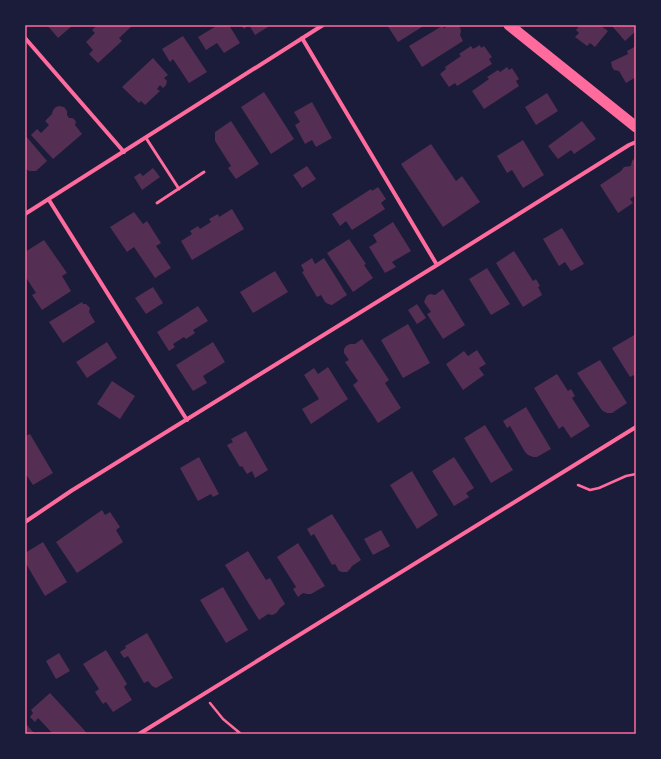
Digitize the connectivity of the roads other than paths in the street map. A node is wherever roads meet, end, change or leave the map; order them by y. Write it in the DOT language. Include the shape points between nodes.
graph roads {
  1 [pos="323,25"];
  2 [pos="509,25"];
  3 [pos="25,38"];
  4 [pos="302,38"];
  5 [pos="636,127"];
  6 [pos="146,138"];
  7 [pos="636,142"];
  8 [pos="124,152"];
  9 [pos="204,172"];
  10 [pos="179,189"];
  11 [pos="49,200"];
  12 [pos="157,204"];
  13 [pos="25,214"];
  14 [pos="437,265"];
  15 [pos="186,420"];
  16 [pos="636,427"];
  17 [pos="25,522"];
  18 [pos="139,734"];
  1 -- 4 [label="street"];
  2 -- 5 [label="highway"];
  3 -- 8 [label="street"];
  4 -- 6 [label="street"];
  4 -- 14 [label="street"];
  6 -- 8 [label="street"];
  6 -- 10 [label="lane"];
  7 -- 14 [label="street"];
  8 -- 11 [label="street"];
  9 -- 10 [label="lane"];
  10 -- 12 [label="lane"];
  11 -- 13 [label="street"];
  11 -- 15 [label="street"];
  14 -- 15 [label="street"];
  15 -- 17 [label="street"];
  16 -- 18 [label="street"];
}
